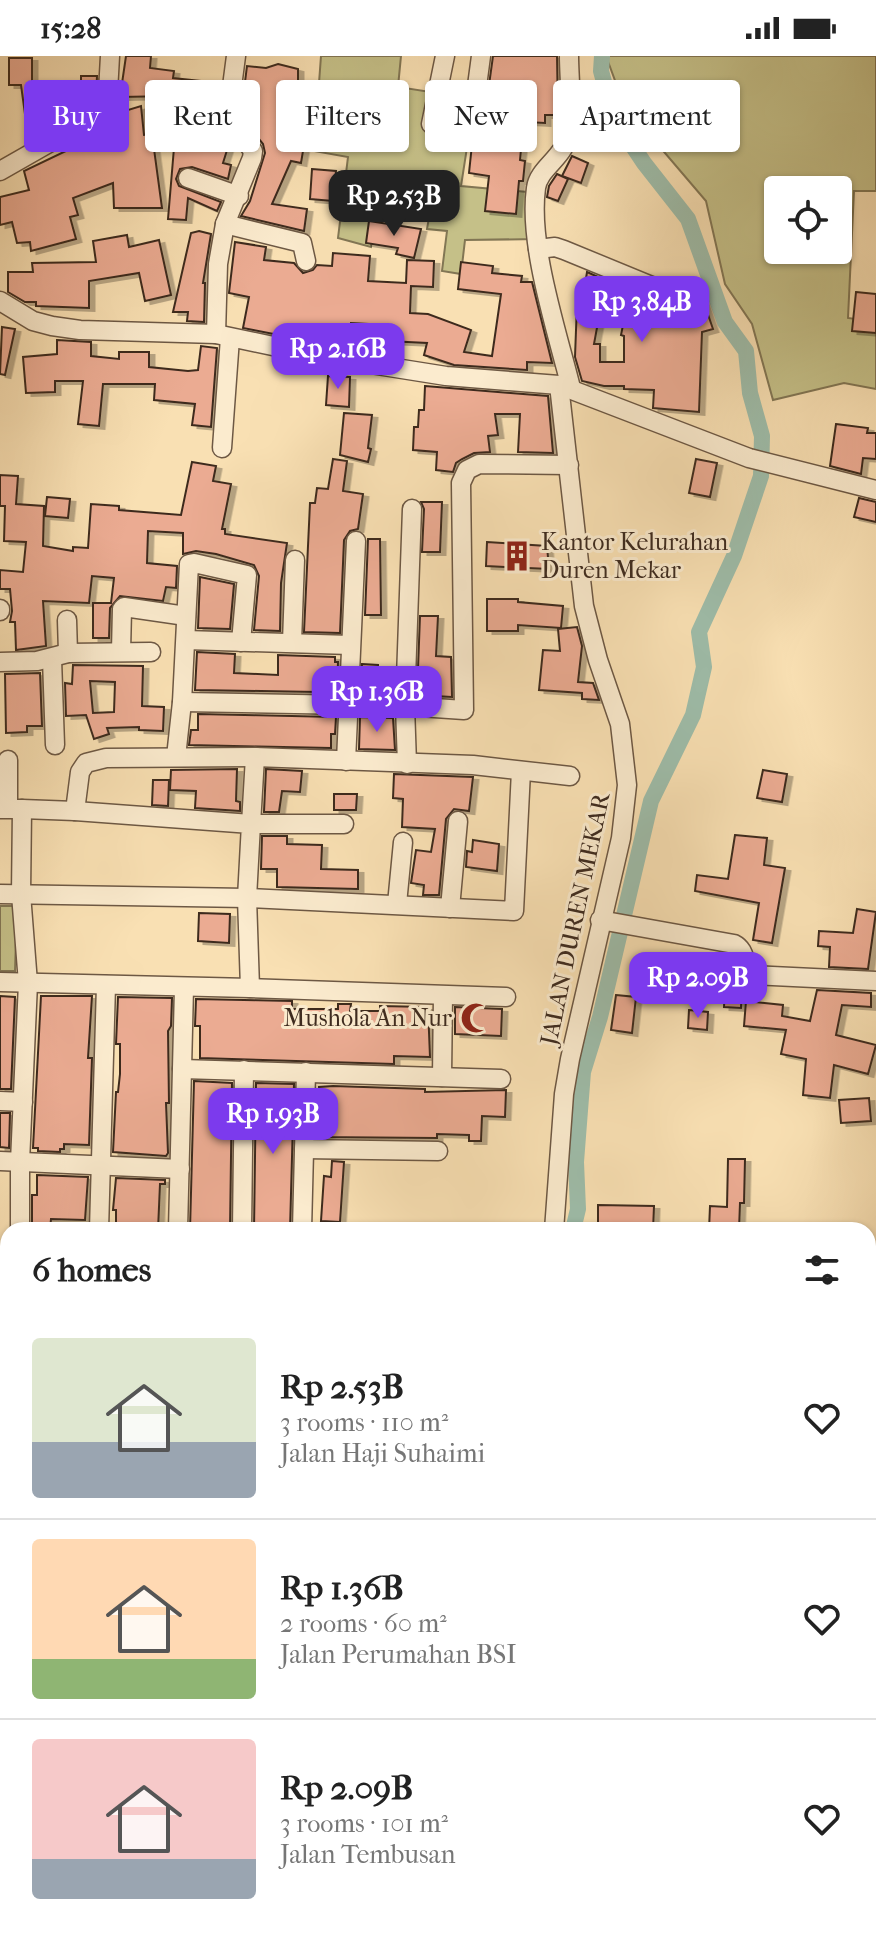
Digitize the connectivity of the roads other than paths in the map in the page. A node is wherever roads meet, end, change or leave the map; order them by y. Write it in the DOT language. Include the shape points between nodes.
graph roads {
  1 [pos="110,56"];
  2 [pos="236,56"];
  3 [pos="445,56"];
  4 [pos="481,56"];
  5 [pos="569,56"];
  6 [pos="440,80"];
  7 [pos="478,80"];
  8 [pos="0,171"];
  9 [pos="188,178"];
  10 [pos="239,196"];
  11 [pos="225,224"];
  12 [pos="538,249"];
  13 [pos="306,261"];
  14 [pos="654,287"];
  15 [pos="0,301"];
  16 [pos="223,336"];
  17 [pos="565,387"];
  18 [pos="222,448"];
  19 [pos="569,465"];
  20 [pos="876,490"];
  21 [pos="412,509"];
  22 [pos="356,541"];
  23 [pos="295,560"];
  24 [pos="186,616"];
  25 [pos="67,620"];
  26 [pos="186,640"];
  27 [pos="241,642"];
  28 [pos="292,642"];
  29 [pos="350,645"];
  30 [pos="121,651"];
  31 [pos="151,652"];
  32 [pos="60,656"];
  33 [pos="0,662"];
  34 [pos="182,702"];
  35 [pos="348,704"];
  36 [pos="405,706"];
  37 [pos="55,745"];
  38 [pos="176,757"];
  39 [pos="255,757"];
  40 [pos="8,760"];
  41 [pos="346,761"];
  42 [pos="407,764"];
  43 [pos="521,771"];
  44 [pos="570,776"];
  45 [pos="10,809"];
  46 [pos="75,811"];
  47 [pos="458,821"];
  48 [pos="251,824"];
  49 [pos="344,824"];
  50 [pos="403,842"];
  51 [pos="0,894"];
  52 [pos="21,894"];
  53 [pos="247,898"];
  54 [pos="397,904"];
  55 [pos="450,908"];
  56 [pos="615,924"];
  57 [pos="873,976"];
  58 [pos="0,982"];
  59 [pos="28,983"];
  60 [pos="106,985"];
  61 [pos="184,988"];
  62 [pos="250,988"];
  63 [pos="443,996"];
  64 [pos="506,997"];
  65 [pos="182,1069"];
  66 [pos="244,1070"];
  67 [pos="306,1072"];
  68 [pos="442,1077"];
  69 [pos="501,1079"];
  70 [pos="0,1101"];
  71 [pos="23,1102"];
  72 [pos="304,1149"];
  73 [pos="438,1151"];
  74 [pos="0,1161"];
  75 [pos="20,1162"];
  76 [pos="101,1167"];
  77 [pos="180,1169"];
  78 [pos="0,1214"];
  79 [pos="20,1222"];
  80 [pos="99,1222"];
  81 [pos="178,1222"];
  82 [pos="242,1222"];
  83 [pos="302,1222"];
  84 [pos="555,1222"];
  1 -- 8 [label="street" via="107,110"];
  2 -- 10 [label="street" via="228,117 253,151"];
  3 -- 6 [label="street"];
  4 -- 7 [label="street"];
  5 -- 12 [label="street, JALAN DUREN MEKAR" via="567,137 536,183"];
  9 -- 10 [label="street"];
  10 -- 11 [label="street"];
  11 -- 13 [label="street" via="302,243"];
  11 -- 16 [label="street" via="218,264"];
  12 -- 14 [label="street" via="555,247"];
  12 -- 17 [label="street, JALAN DUREN MEKAR"];
  15 -- 16 [label="street" via="52,326"];
  16 -- 17 [label="street" via="446,376"];
  16 -- 18 [label="street"];
  17 -- 19 [label="street, JALAN DUREN MEKAR"];
  17 -- 20 [label="street" via="749,458"];
  19 -- 36 [label="street" via="487,463 467,470 461,483 464,710"];
  19 -- 56 [label="street, JALAN DUREN MEKAR" via="584,606 620,724 626,762"];
  21 -- 36 [label="street"];
  22 -- 29 [label="street"];
  23 -- 28 [label="street"];
  24 -- 26 [label="street"];
  24 -- 27 [label="street" via="189,564 247,575"];
  24 -- 30 [label="street" via="124,607"];
  25 -- 32 [label="street"];
  26 -- 27 [label="street"];
  26 -- 34 [label="street"];
  27 -- 28 [label="street"];
  28 -- 29 [label="street"];
  29 -- 35 [label="street"];
  30 -- 31 [label="street"];
  30 -- 32 [label="street"];
  32 -- 33 [label="street"];
  32 -- 37 [label="street"];
  34 -- 35 [label="street"];
  34 -- 38 [label="street"];
  35 -- 36 [label="street"];
  35 -- 41 [label="street"];
  36 -- 42 [label="street"];
  38 -- 39 [label="street"];
  38 -- 46 [label="street" via="86,763"];
  39 -- 41 [label="street"];
  39 -- 48 [label="street"];
  40 -- 45 [label="street"];
  41 -- 42 [label="street"];
  42 -- 43 [label="street"];
  43 -- 44 [label="street"];
  43 -- 55 [label="street" via="514,911"];
  45 -- 46 [label="street"];
  45 -- 52 [label="street"];
  46 -- 48 [label="street"];
  47 -- 55 [label="street"];
  48 -- 49 [label="street"];
  48 -- 53 [label="street"];
  50 -- 54 [label="street"];
  51 -- 52 [label="street"];
  52 -- 53 [label="street"];
  52 -- 59 [label="street"];
  53 -- 54 [label="street"];
  53 -- 62 [label="street"];
  54 -- 55 [label="street"];
  56 -- 57 [label="street" via="734,944 754,975"];
  56 -- 84 [label="street, JALAN DUREN MEKAR" via="564,1094"];
  58 -- 59 [label="street"];
  59 -- 60 [label="street"];
  59 -- 71 [label="street"];
  60 -- 61 [label="street"];
  60 -- 76 [label="street"];
  61 -- 62 [label="street"];
  61 -- 65 [label="street"];
  62 -- 63 [label="street"];
  63 -- 64 [label="street"];
  63 -- 68 [label="street"];
  65 -- 66 [label="street"];
  65 -- 77 [label="street"];
  66 -- 67 [label="street"];
  66 -- 82 [label="street"];
  67 -- 68 [label="street"];
  67 -- 72 [label="street"];
  68 -- 69 [label="street"];
  70 -- 71 [label="street"];
  71 -- 75 [label="street"];
  72 -- 73 [label="street"];
  72 -- 83 [label="street"];
  74 -- 75 [label="street"];
  75 -- 76 [label="street"];
  75 -- 79 [label="street"];
  76 -- 77 [label="street"];
  76 -- 80 [label="street"];
  77 -- 81 [label="street"];
  78 -- 79 [label="street"];
}
